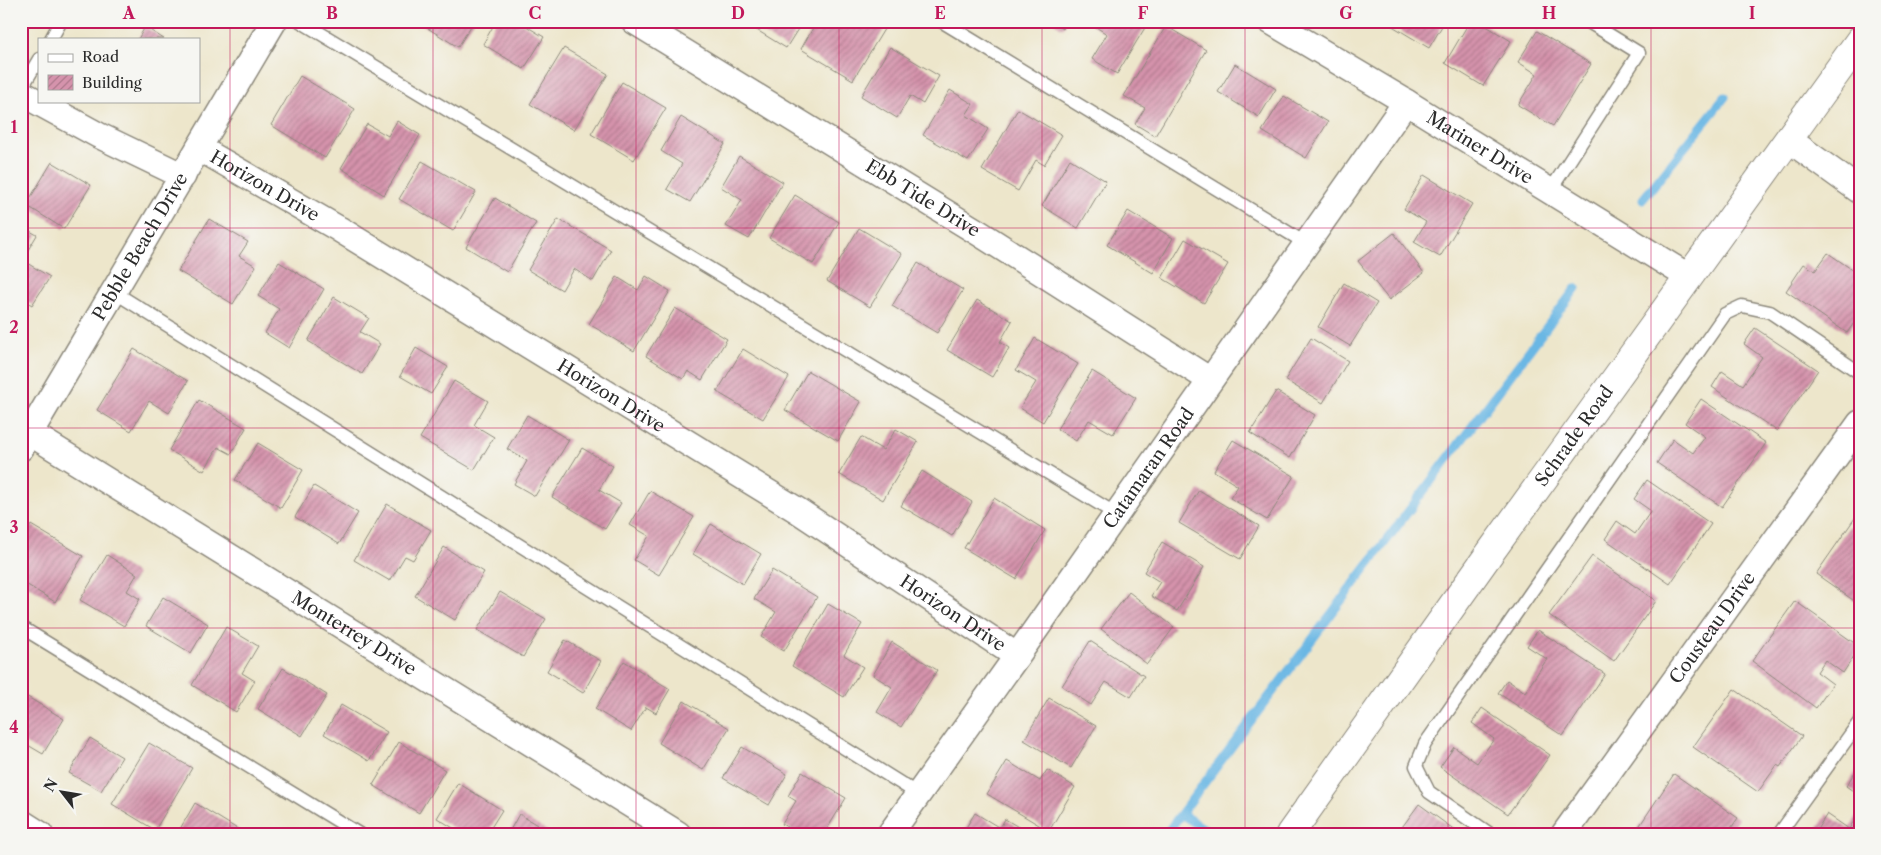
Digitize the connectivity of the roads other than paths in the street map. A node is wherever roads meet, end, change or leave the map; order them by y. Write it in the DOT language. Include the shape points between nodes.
graph roads {
  1 [pos="62,21"];
  2 [pos="274,21"];
  3 [pos="300,21"];
  4 [pos="634,21"];
  5 [pos="941,21"];
  6 [pos="1270,21"];
  7 [pos="1587,21"];
  8 [pos="52,38"];
  9 [pos="1860,40"];
  10 [pos="38,61"];
  11 [pos="21,89"];
  12 [pos="21,93"];
  13 [pos="1406,102"];
  14 [pos="1788,139"];
  15 [pos="200,148"];
  16 [pos="183,176"];
  17 [pos="1550,191"];
  18 [pos="1860,191"];
  19 [pos="1307,244"];
  20 [pos="1689,277"];
  21 [pos="114,292"];
  22 [pos="1860,373"];
  23 [pos="1210,380"];
  24 [pos="1860,423"];
  25 [pos="26,440"];
  26 [pos="1116,514"];
  27 [pos="21,626"];
  28 [pos="1017,656"];
  29 [pos="1860,721"];
  30 [pos="918,794"];
  31 [pos="21,822"];
  32 [pos="40,834"];
  33 [pos="359,834"];
  34 [pos="678,834"];
  35 [pos="890,834"];
  36 [pos="1290,834"];
  37 [pos="1490,834"];
  38 [pos="1564,834"];
  39 [pos="1779,834"];
  1 -- 8 [label="lane"];
  2 -- 15 [label="street, Pebble Beach Drive"];
  3 -- 26 [label="lane"];
  4 -- 23 [label="street, Ebb Tide Drive" via="979,233"];
  5 -- 19 [label="lane"];
  6 -- 13 [label="street, Mariner Drive"];
  7 -- 17 [label="lane" via="1639,53"];
  9 -- 14 [label="street, Schrade Road"];
  10 -- 11 [label="lane"];
  12 -- 16 [label="street, Horizon Drive"];
  13 -- 17 [label="street, Mariner Drive"];
  13 -- 19 [label="street, Catamaran Road"];
  14 -- 18 [label="street"];
  14 -- 20 [label="street, Schrade Road"];
  15 -- 16 [label="street, Pebble Beach Drive"];
  15 -- 28 [label="street, Horizon Drive" via="347,234 797,510"];
  16 -- 21 [label="street, Pebble Beach Drive"];
  17 -- 20 [label="street, Mariner Drive"];
  19 -- 23 [label="street, Catamaran Road"];
  20 -- 36 [label="street, Schrade Road"];
  21 -- 25 [label="street, Pebble Beach Drive"];
  21 -- 30 [label="lane"];
  22 -- 37 [label="lane" via="1770,312 1742,306 1725,314 1425,744 1416,766 1429,792"];
  23 -- 26 [label="street, Catamaran Road"];
  24 -- 38 [label="street, Cousteau Drive"];
  25 -- 34 [label="street, Monterrey Drive"];
  26 -- 28 [label="street, Catamaran Road"];
  27 -- 33 [label="lane"];
  28 -- 30 [label="street, Catamaran Road"];
  29 -- 39 [label="lane"];
  30 -- 35 [label="street, Catamaran Road"];
  31 -- 32 [label="street"];
}
